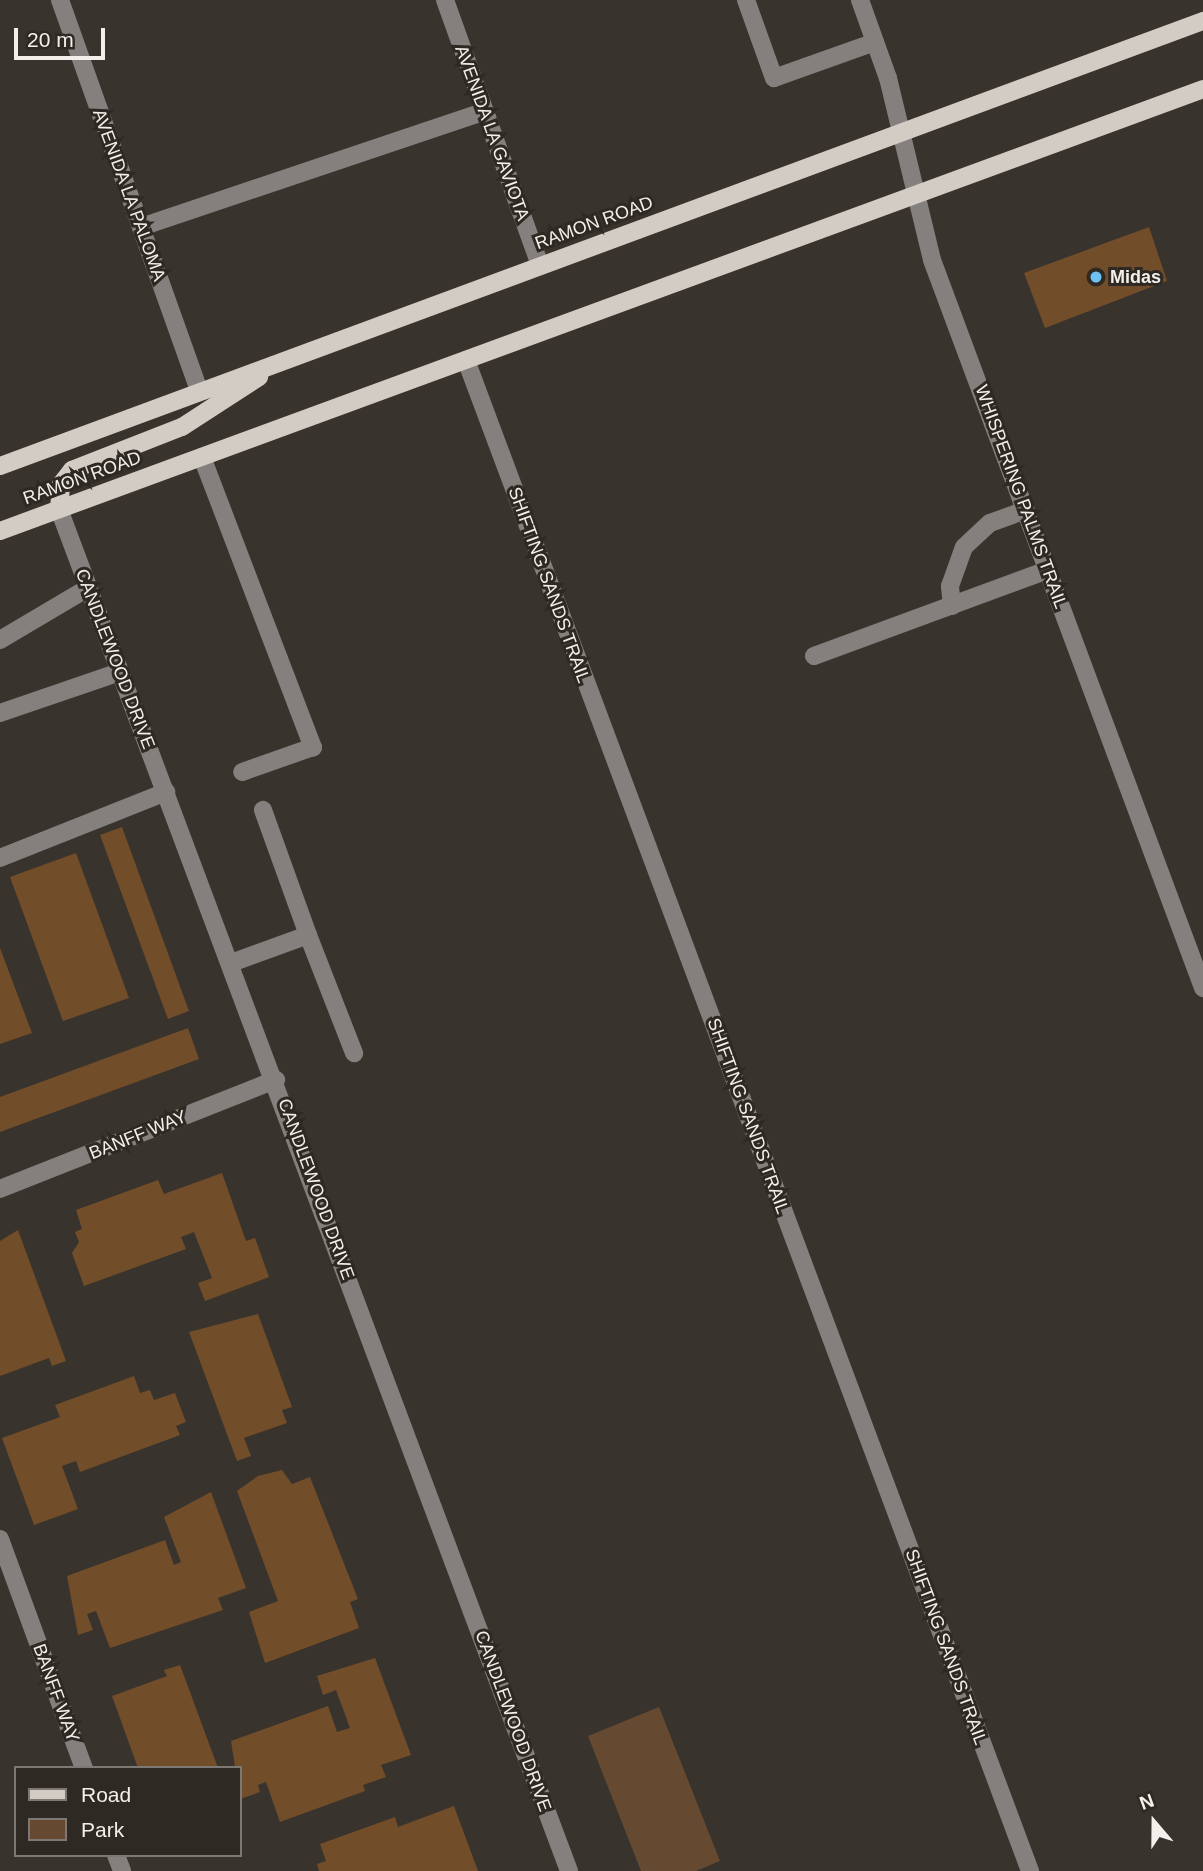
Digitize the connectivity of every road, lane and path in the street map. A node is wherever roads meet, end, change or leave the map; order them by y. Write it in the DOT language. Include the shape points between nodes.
graph roads {
  1 [pos="60,0"];
  2 [pos="445,0"];
  3 [pos="746,0"];
  4 [pos="860,0"];
  5 [pos="1203,21"];
  6 [pos="875,42"];
  7 [pos="1203,89"];
  8 [pos="485,111"];
  9 [pos="901,132"];
  10 [pos="917,195"];
  11 [pos="141,227"];
  12 [pos="540,265"];
  13 [pos="292,357"];
  14 [pos="466,360"];
  15 [pos="199,390"];
  16 [pos="182,427"];
  17 [pos="202,457"];
  18 [pos="0,466"];
  19 [pos="60,509"];
  20 [pos="1026,510"];
  21 [pos="0,531"];
  22 [pos="1048,570"];
  23 [pos="88,588"];
  24 [pos="952,606"];
  25 [pos="0,640"];
  26 [pos="814,656"];
  27 [pos="120,673"];
  28 [pos="0,713"];
  29 [pos="242,772"];
  30 [pos="166,792"];
  31 [pos="263,810"];
  32 [pos="0,858"];
  33 [pos="308,935"];
  34 [pos="231,963"];
  35 [pos="1203,988"];
  36 [pos="354,1053"];
  37 [pos="276,1080"];
  38 [pos="0,1189"];
  39 [pos="0,1539"];
  40 [pos="83,1766"];
  41 [pos="569,1871"];
  42 [pos="1030,1871"];
  1 -- 11 [label="street, AVENIDA LA PALOMA"];
  2 -- 8 [label="street, AVENIDA LA GAVIOTA"];
  3 -- 6 [label="street" via="774,78"];
  4 -- 6 [label="street, WHISPERING PALMS TRAIL"];
  5 -- 9 [label="main road, RAMON ROAD"];
  6 -- 9 [label="street, WHISPERING PALMS TRAIL"];
  7 -- 10 [label="main road, RAMON ROAD"];
  8 -- 11 [label="street"];
  8 -- 12 [label="street, AVENIDA LA GAVIOTA"];
  9 -- 10 [label="street, WHISPERING PALMS TRAIL"];
  9 -- 12 [label="main road, RAMON ROAD"];
  10 -- 14 [label="main road, RAMON ROAD"];
  10 -- 20 [label="street, WHISPERING PALMS TRAIL" via="932,260"];
  11 -- 15 [label="street, AVENIDA LA PALOMA"];
  12 -- 13 [label="main road, RAMON ROAD"];
  13 -- 15 [label="main road, RAMON ROAD"];
  13 -- 16 [label="main road"];
  14 -- 17 [label="main road, RAMON ROAD"];
  14 -- 42 [label="street, SHIFTING SANDS TRAIL"];
  15 -- 16 [label="main road"];
  15 -- 18 [label="main road, RAMON ROAD"];
  16 -- 19 [label="main road" via="72,470 61,484"];
  17 -- 19 [label="main road, RAMON ROAD"];
  17 -- 29 [label="street" via="313,747"];
  19 -- 21 [label="main road, RAMON ROAD"];
  19 -- 23 [label="street, CANDLEWOOD DRIVE"];
  20 -- 22 [label="street, WHISPERING PALMS TRAIL"];
  20 -- 24 [label="street" via="990,523 964,547 950,586"];
  22 -- 24 [label="street"];
  22 -- 35 [label="street, WHISPERING PALMS TRAIL"];
  23 -- 25 [label="street"];
  23 -- 27 [label="street, CANDLEWOOD DRIVE"];
  24 -- 26 [label="street"];
  27 -- 28 [label="street"];
  27 -- 30 [label="street, CANDLEWOOD DRIVE"];
  30 -- 32 [label="street"];
  30 -- 34 [label="street, CANDLEWOOD DRIVE"];
  31 -- 33 [label="street"];
  33 -- 34 [label="street"];
  33 -- 36 [label="street"];
  34 -- 37 [label="street, CANDLEWOOD DRIVE"];
  37 -- 38 [label="street, BANFF WAY"];
  37 -- 41 [label="street, CANDLEWOOD DRIVE"];
  39 -- 40 [label="street, BANFF WAY"];
}
